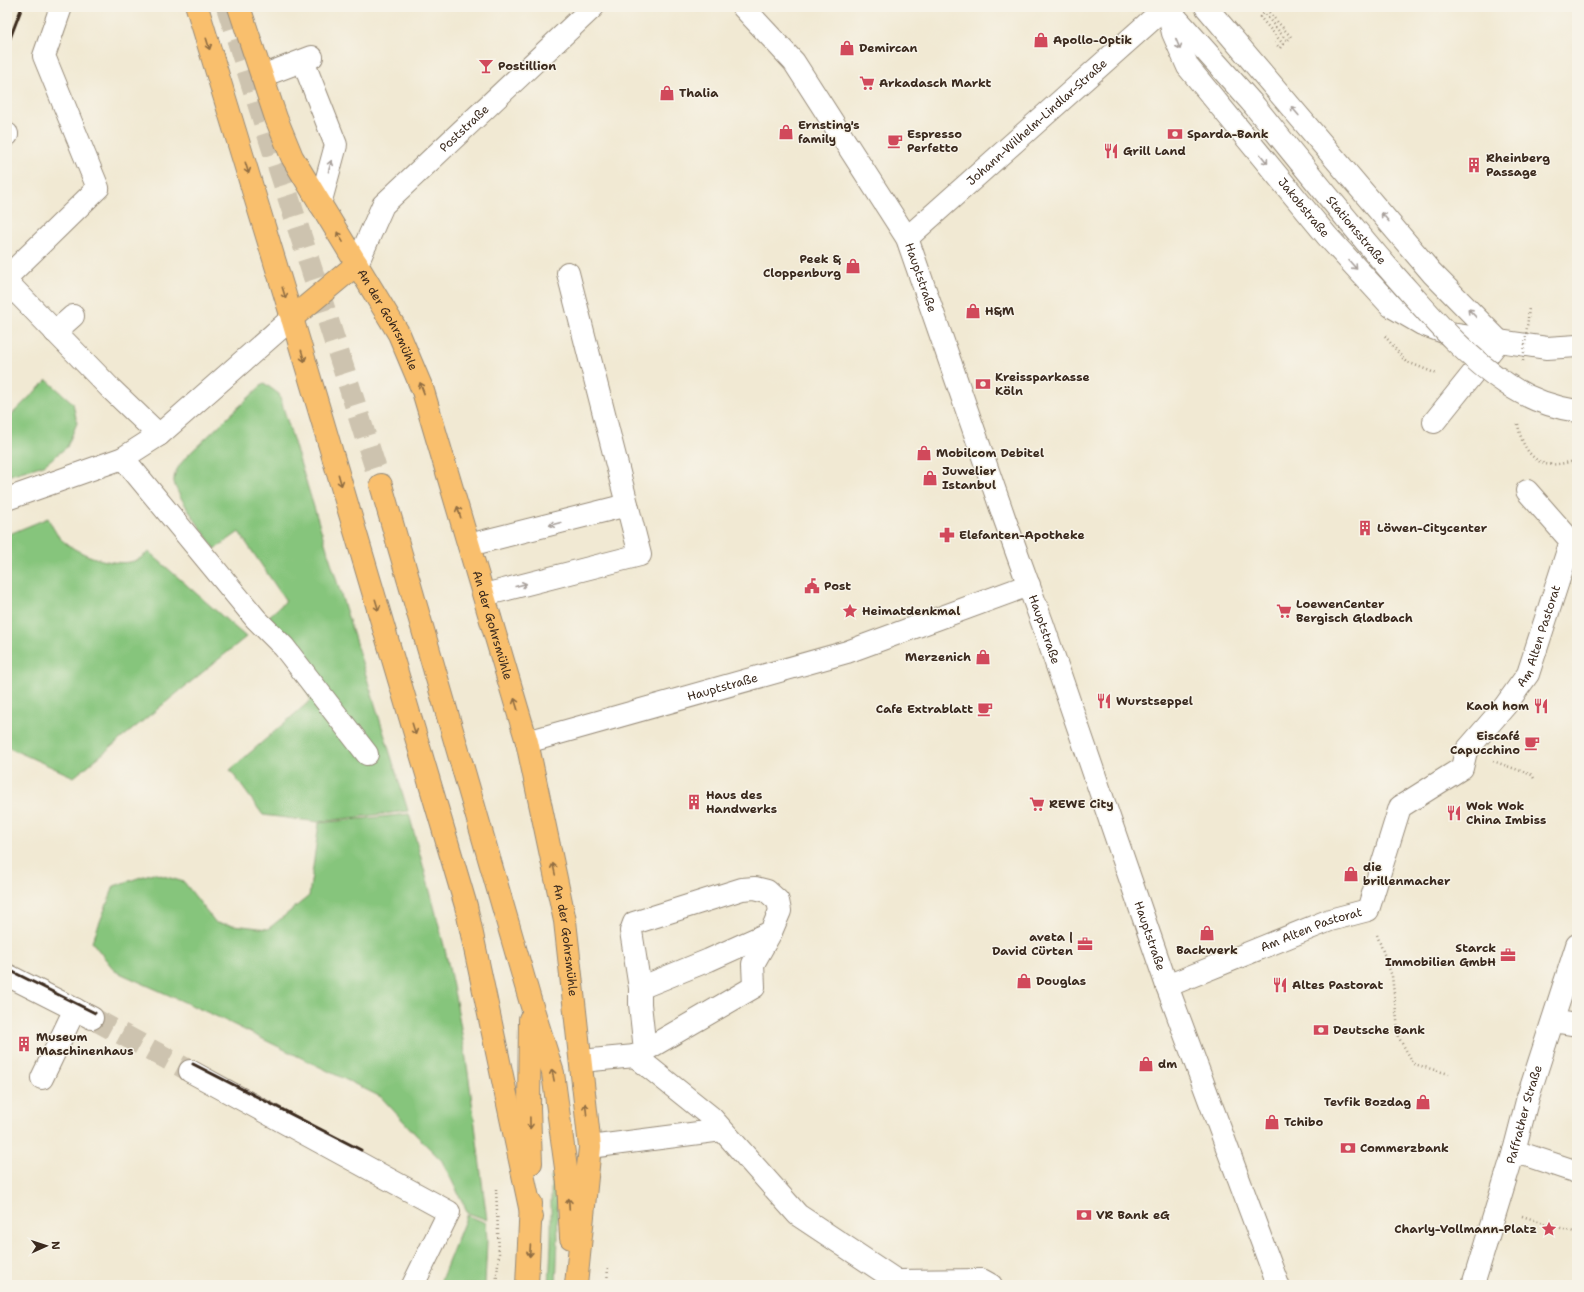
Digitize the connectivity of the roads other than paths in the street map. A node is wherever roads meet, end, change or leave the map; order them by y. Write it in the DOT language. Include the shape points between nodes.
graph roads {
  1 [pos="61,7"];
  2 [pos="197,7"];
  3 [pos="239,7"];
  4 [pos="593,7"];
  5 [pos="743,7"];
  6 [pos="1167,7"];
  7 [pos="1206,7"];
  8 [pos="262,76"];
  9 [pos="320,204"];
  10 [pos="907,238"];
  11 [pos="357,264"];
  12 [pos="568,273"];
  13 [pos="7,277"];
  14 [pos="7,282"];
  15 [pos="73,316"];
  16 [pos="292,318"];
  17 [pos="55,332"];
  18 [pos="1499,341"];
  19 [pos="1577,346"];
  20 [pos="1577,411"];
  21 [pos="1434,422"];
  22 [pos="159,435"];
  23 [pos="123,458"];
  24 [pos="381,485"];
  25 [pos="1527,491"];
  26 [pos="7,499"];
  27 [pos="627,506"];
  28 [pos="469,545"];
  29 [pos="1029,585"];
  30 [pos="484,595"];
  31 [pos="527,742"];
  32 [pos="367,754"];
  33 [pos="771,932"];
  34 [pos="1577,945"];
  35 [pos="7,975"];
  36 [pos="1167,986"];
  37 [pos="640,988"];
  38 [pos="530,1000"];
  39 [pos="1553,1021"];
  40 [pos="1577,1025"];
  41 [pos="640,1053"];
  42 [pos="580,1061"];
  43 [pos="190,1071"];
  44 [pos="42,1078"];
  45 [pos="722,1130"];
  46 [pos="590,1148"];
  47 [pos="1514,1151"];
  48 [pos="1577,1172"];
  49 [pos="532,1217"];
  50 [pos="413,1285"];
  51 [pos="527,1285"];
  52 [pos="575,1285"];
  53 [pos="991,1285"];
  54 [pos="1278,1285"];
  55 [pos="1473,1285"];
  1 -- 13 [label="street" via="44,56 98,188"];
  2 -- 16 [label="main road, one-way"];
  3 -- 8 [label="main road, An der Gohrsmühle"];
  4 -- 11 [label="street, Poststraße" via="383,205"];
  5 -- 10 [label="street, Hauptstraße" via="794,62"];
  6 -- 10 [label="street, Johann-Wilhelm-Lindlar-Straße"];
  6 -- 18 [label="street, Jakobstraße, one-way" via="1173,33 1188,67 1327,236 1391,306 1422,324 1449,334"];
  6 -- 20 [label="street, Stationsstraße, bridge" via="1253,104 1368,244 1461,347 1514,389 1545,403"];
  18 -- 7 [label="street, one-way" via="1432,273"];
  8 -- 9 [label="main road, An der Gohrsmühle" via="292,157"];
  9 -- 8 [label="street, one-way" via="336,144 308,59"];
  11 -- 9 [label="main road, An der Gohrsmühle, one-way"];
  10 -- 29 [label="street, Hauptstraße"];
  11 -- 16 [label="main road"];
  28 -- 11 [label="main road, An der Gohrsmühle, one-way" via="423,391 399,334"];
  12 -- 27 [label="street"];
  14 -- 17 [label="street"];
  15 -- 17 [label="street"];
  16 -- 22 [label="street"];
  16 -- 49 [label="main road, one-way" via="466,906"];
  17 -- 22 [label="street"];
  18 -- 19 [label="street, Jakobstraße" via="1547,348"];
  18 -- 21 [label="street"];
  22 -- 23 [label="street"];
  23 -- 26 [label="street"];
  23 -- 32 [label="street" via="256,619 284,647"];
  24 -- 38 [label="main road"];
  25 -- 36 [label="street, Am Alten Pastorat" via="1571,541 1528,674 1505,706 1466,751 1462,768 1400,807 1368,910 1330,920"];
  27 -- 28 [label="street, one-way"];
  30 -- 27 [label="street, one-way" via="640,555"];
  28 -- 30 [label="main road, An der Gohrsmühle"];
  29 -- 31 [label="street, Hauptstraße" via="847,652"];
  29 -- 36 [label="street, Hauptstraße"];
  31 -- 30 [label="main road, An der Gohrsmühle, one-way"];
  42 -- 31 [label="main road, An der Gohrsmühle, one-way" via="565,920"];
  33 -- 37 [label="street"];
  33 -- 37 [label="street" via="780,911 778,902 767,891 755,888 634,923 631,931"];
  33 -- 41 [label="street" via="753,964 754,987"];
  34 -- 39 [label="street, Paffrather Straße"];
  35 -- 44 [label="street" via="84,1014"];
  36 -- 54 [label="street, Hauptstraße"];
  37 -- 41 [label="street"];
  38 -- 49 [label="main road, one-way"];
  52 -- 38 [label="main road, one-way" via="568,1183 554,1073"];
  39 -- 40 [label="street"];
  39 -- 47 [label="street, Paffrather Straße" via="1528,1097"];
  41 -- 42 [label="street"];
  41 -- 45 [label="street"];
  46 -- 42 [label="main road, An der Gohrsmühle, one-way"];
  43 -- 50 [label="street" via="449,1212"];
  45 -- 46 [label="street"];
  45 -- 53 [label="street" via="798,1215 897,1281 982,1280"];
  46 -- 52 [label="main road, An der Gohrsmühle"];
  47 -- 48 [label="street"];
  47 -- 55 [label="street, Paffrather Straße"];
  49 -- 51 [label="main road, one-way"];
}
